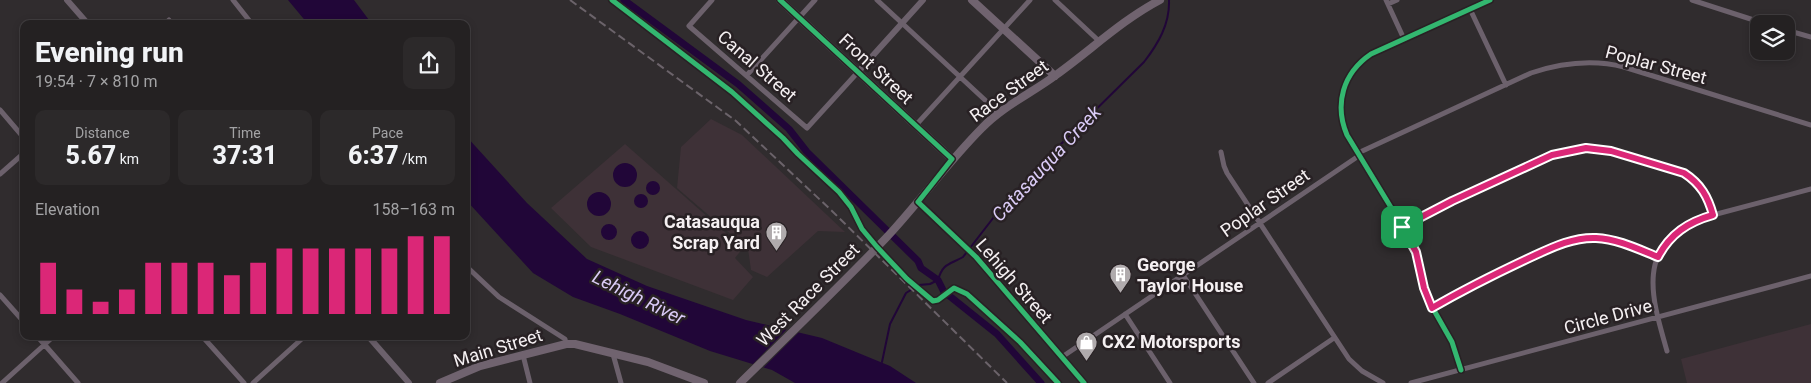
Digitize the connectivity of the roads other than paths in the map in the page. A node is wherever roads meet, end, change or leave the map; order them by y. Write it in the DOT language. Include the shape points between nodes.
graph roads {
  1 [pos="233,0"];
  2 [pos="712,0"];
  3 [pos="780,0"];
  4 [pos="815,0"];
  5 [pos="876,0"];
  6 [pos="924,0"];
  7 [pos="972,0"];
  8 [pos="1030,0"];
  9 [pos="1055,0"];
  10 [pos="1159,0"];
  11 [pos="1397,0"];
  12 [pos="1490,0"];
  13 [pos="1692,0"];
  14 [pos="1719,0"];
  15 [pos="70,1"];
  16 [pos="1387,2"];
  17 [pos="1716,8"];
  18 [pos="1470,9"];
  19 [pos="799,17"];
  20 [pos="1750,19"];
  21 [pos="85,20"];
  22 [pos="249,20"];
  23 [pos="902,23"];
  24 [pos="1003,28"];
  25 [pos="1795,33"];
  26 [pos="1811,37"];
  27 [pos="1404,39"];
  28 [pos="1100,42"];
  29 [pos="858,72"];
  30 [pos="747,75"];
  31 [pos="960,76"];
  32 [pos="1055,76"];
  33 [pos="1506,85"];
  34 [pos="0,110"];
  35 [pos="999,113"];
  36 [pos="1811,124"];
  37 [pos="916,125"];
  38 [pos="20,133"];
  39 [pos="1221,152"];
  40 [pos="1359,154"];
  41 [pos="20,156"];
  42 [pos="952,159"];
  43 [pos="0,174"];
  44 [pos="1811,189"];
  45 [pos="918,202"];
  46 [pos="1713,215"];
  47 [pos="1259,224"];
  48 [pos="1402,227"];
  49 [pos="895,228"];
  50 [pos="1658,257"];
  51 [pos="470,270"];
  52 [pos="1183,275"];
  53 [pos="1811,276"];
  54 [pos="0,296"];
  55 [pos="1432,308"];
  56 [pos="1125,314"];
  57 [pos="20,318"];
  58 [pos="1658,318"];
  59 [pos="1334,338"];
  60 [pos="40,340"];
  61 [pos="50,340"];
  62 [pos="206,340"];
  63 [pos="301,340"];
  64 [pos="371,340"];
  65 [pos="566,344"];
  66 [pos="44,345"];
  67 [pos="1667,351"];
  68 [pos="614,354"];
  69 [pos="523,355"];
  70 [pos="1062,356"];
  71 [pos="1462,370"];
  72 [pos="2,383"];
  73 [pos="78,383"];
  74 [pos="244,383"];
  75 [pos="253,383"];
  76 [pos="409,383"];
  77 [pos="440,383"];
  78 [pos="530,383"];
  79 [pos="621,383"];
  80 [pos="704,383"];
  81 [pos="740,383"];
  82 [pos="1084,383"];
  83 [pos="1170,383"];
  84 [pos="1254,383"];
  85 [pos="1268,383"];
  86 [pos="1383,383"];
  87 [pos="1414,383"];
  1 -- 22 [label="street"];
  2 -- 30 [label="street, Canal Street" via="689,26"];
  3 -- 19 [label="main road, Front Street"];
  4 -- 19 [label="street"];
  5 -- 23 [label="street"];
  6 -- 23 [label="street"];
  7 -- 24 [label="main road"];
  8 -- 24 [label="street"];
  9 -- 28 [label="street"];
  10 -- 28 [label="main road, Race Street"];
  11 -- 16 [label="street"];
  12 -- 18 [label="street"];
  13 -- 17 [label="street"];
  14 -- 17 [label="street"];
  15 -- 21 [label="street"];
  16 -- 27 [label="street"];
  17 -- 20 [label="street"];
  18 -- 27 [label="street"];
  18 -- 33 [label="street"];
  19 -- 29 [label="main road, Front Street"];
  19 -- 30 [label="street"];
  23 -- 29 [label="street"];
  23 -- 31 [label="street"];
  24 -- 31 [label="street"];
  24 -- 32 [label="main road"];
  25 -- 26 [label="street"];
  27 -- 40 [label="street" via="1362,60 1346,82 1341,117"];
  28 -- 32 [label="main road, Race Street"];
  29 -- 30 [label="street, Canal Street" via="807,128"];
  29 -- 37 [label="main road, Front Street"];
  31 -- 35 [label="street"];
  31 -- 37 [label="street"];
  32 -- 35 [label="main road, Race Street"];
  33 -- 36 [label="street, Poplar Street" via="1562,65 1609,64"];
  33 -- 40 [label="street, Poplar Street"];
  34 -- 38 [label="street"];
  35 -- 42 [label="main road, Race Street"];
  37 -- 42 [label="main road, Front Street"];
  39 -- 47 [label="street" via="1227,173"];
  40 -- 47 [label="street, Poplar Street"];
  40 -- 48 [label="street"];
  41 -- 43 [label="street"];
  42 -- 45 [label="main road, Race Street"];
  44 -- 46 [label="street"];
  45 -- 49 [label="main road, Race Street"];
  45 -- 70 [label="street, Lehigh Street" via="972,252"];
  46 -- 48 [label="street" via="1702,188 1684,173 1611,151 1586,148 1552,155"];
  46 -- 50 [label="street" via="1681,228"];
  47 -- 52 [label="street, Poplar Street"];
  47 -- 59 [label="street"];
  48 -- 55 [label="street" via="1416,252"];
  49 -- 81 [label="main road, West Race Street"];
  50 -- 55 [label="street" via="1608,239 1573,240 1497,273"];
  50 -- 58 [label="street" via="1652,280"];
  51 -- 65 [label="street" via="499,297 565,339"];
  52 -- 56 [label="street, Poplar Street"];
  52 -- 84 [label="street"];
  53 -- 58 [label="street, Circle Drive"];
  54 -- 57 [label="street"];
  55 -- 71 [label="street" via="1452,342"];
  56 -- 70 [label="street, Poplar Street"];
  56 -- 83 [label="street"];
  58 -- 67 [label="street"];
  58 -- 71 [label="street, Circle Drive"];
  59 -- 85 [label="street"];
  59 -- 86 [label="street" via="1355,366"];
  60 -- 66 [label="street"];
  61 -- 66 [label="street"];
  62 -- 74 [label="street"];
  63 -- 75 [label="street"];
  64 -- 76 [label="street"];
  65 -- 68 [label="main road"];
  65 -- 69 [label="main road, Main Street"];
  66 -- 72 [label="street"];
  66 -- 73 [label="street"];
  68 -- 79 [label="street"];
  68 -- 80 [label="main road" via="648,362"];
  69 -- 77 [label="main road, Main Street" via="480,366"];
  69 -- 78 [label="street"];
  70 -- 82 [label="street, Lehigh Street"];
  71 -- 87 [label="street, Circle Drive"];
}
